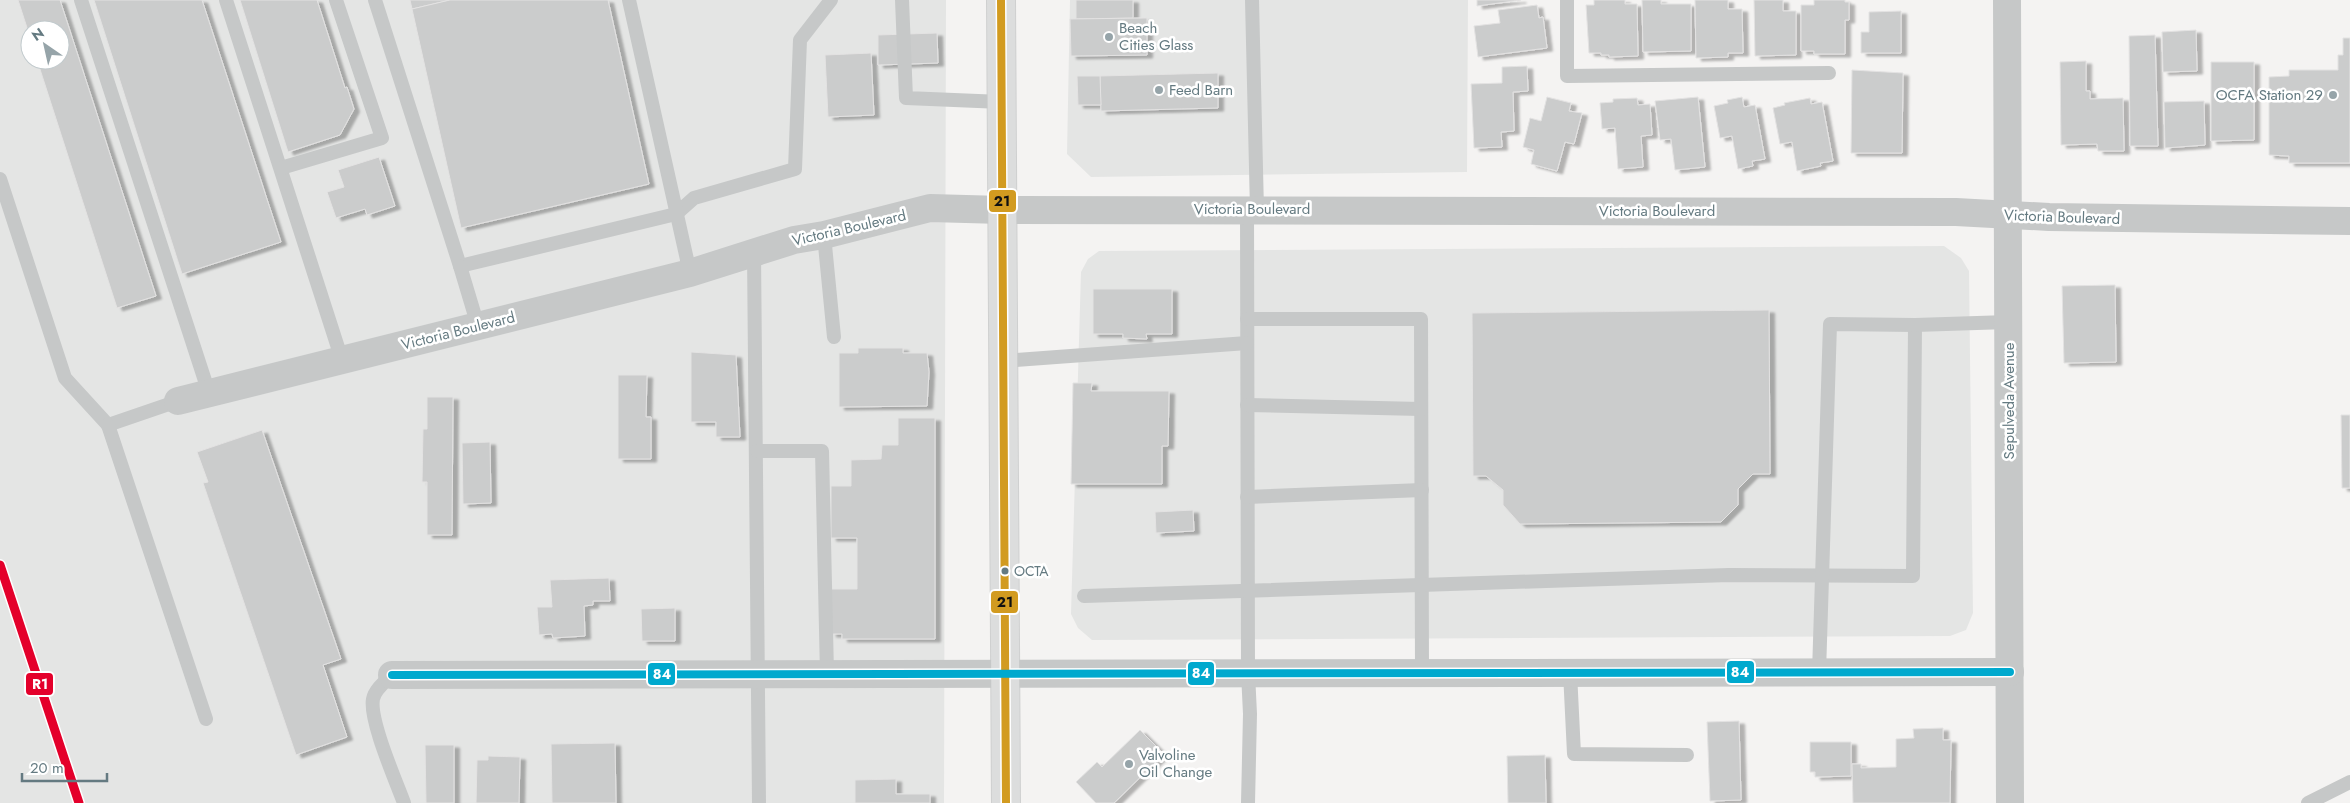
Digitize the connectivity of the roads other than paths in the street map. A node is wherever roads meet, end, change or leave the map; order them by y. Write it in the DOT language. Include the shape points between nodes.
graph roads {
  1 [pos="81,0"];
  2 [pos="226,0"];
  3 [pos="336,0"];
  4 [pos="375,0"];
  5 [pos="629,0"];
  6 [pos="831,0"];
  7 [pos="902,0"];
  8 [pos="1001,0"];
  9 [pos="1252,0"];
  10 [pos="1567,0"];
  11 [pos="2008,0"];
  12 [pos="1829,73"];
  13 [pos="1002,102"];
  14 [pos="281,168"];
  15 [pos="0,179"];
  16 [pos="1252,209"];
  17 [pos="1002,210"];
  18 [pos="676,214"];
  19 [pos="2009,216"];
  20 [pos="2350,221"];
  21 [pos="824,235"];
  22 [pos="754,252"];
  23 [pos="460,266"];
  24 [pos="690,273"];
  25 [pos="1247,319"];
  26 [pos="2008,322"];
  27 [pos="1915,325"];
  28 [pos="478,326"];
  29 [pos="834,337"];
  30 [pos="1247,343"];
  31 [pos="342,360"];
  32 [pos="1003,361"];
  33 [pos="209,393"];
  34 [pos="178,401"];
  35 [pos="1247,406"];
  36 [pos="1421,409"];
  37 [pos="108,426"];
  38 [pos="757,451"];
  39 [pos="1422,490"];
  40 [pos="1247,497"];
  41 [pos="1822,575"];
  42 [pos="1422,584"];
  43 [pos="1247,590"];
  44 [pos="1084,596"];
  45 [pos="1570,672"];
  46 [pos="2010,672"];
  47 [pos="1005,673"];
  48 [pos="1248,673"];
  49 [pos="1422,673"];
  50 [pos="1819,673"];
  51 [pos="758,674"];
  52 [pos="827,674"];
  53 [pos="392,675"];
  54 [pos="206,718"];
  55 [pos="1687,755"];
  56 [pos="2350,782"];
  57 [pos="404,803"];
  58 [pos="759,803"];
  59 [pos="1006,803"];
  60 [pos="1248,803"];
  61 [pos="2010,803"];
  62 [pos="2308,803"];
  1 -- 33 [label="lane"];
  2 -- 14 [label="lane"];
  3 -- 14 [label="lane" via="382,138"];
  4 -- 23 [label="lane"];
  5 -- 18 [label="lane"];
  6 -- 18 [label="lane" via="800,40 795,169 694,198"];
  7 -- 13 [label="lane" via="906,98"];
  8 -- 13 [label="main road"];
  9 -- 16 [label="lane"];
  10 -- 12 [label="lane" via="1567,76"];
  11 -- 19 [label="street, Sepulveda Avenue"];
  13 -- 17 [label="main road"];
  14 -- 31 [label="lane"];
  15 -- 37 [label="lane" via="64,378"];
  16 -- 17 [label="street, Victoria Boulevard"];
  16 -- 19 [label="street, Victoria Boulevard" via="1946,212"];
  16 -- 25 [label="lane"];
  17 -- 21 [label="street, Victoria Boulevard" via="930,208"];
  17 -- 32 [label="main road"];
  18 -- 23 [label="lane"];
  18 -- 24 [label="lane"];
  19 -- 20 [label="street, Victoria Boulevard"];
  19 -- 26 [label="street, Sepulveda Avenue"];
  21 -- 22 [label="street, Victoria Boulevard"];
  21 -- 29 [label="lane"];
  22 -- 24 [label="street, Victoria Boulevard"];
  22 -- 38 [label="lane"];
  23 -- 28 [label="lane"];
  24 -- 28 [label="street, Victoria Boulevard"];
  25 -- 30 [label="lane"];
  25 -- 36 [label="lane" via="1421,319"];
  26 -- 27 [label="lane"];
  26 -- 46 [label="street, Sepulveda Avenue"];
  27 -- 41 [label="lane" via="1830,324"];
  27 -- 41 [label="lane" via="1913,576"];
  28 -- 31 [label="street, Victoria Boulevard"];
  30 -- 32 [label="lane"];
  30 -- 35 [label="lane"];
  31 -- 33 [label="street, Victoria Boulevard"];
  32 -- 47 [label="main road"];
  33 -- 34 [label="street, Victoria Boulevard"];
  34 -- 37 [label="lane"];
  35 -- 36 [label="lane"];
  35 -- 40 [label="lane"];
  36 -- 39 [label="lane"];
  37 -- 54 [label="lane"];
  38 -- 51 [label="lane"];
  38 -- 52 [label="lane" via="822,451"];
  39 -- 40 [label="lane"];
  39 -- 42 [label="lane"];
  40 -- 43 [label="lane"];
  41 -- 42 [label="lane"];
  41 -- 50 [label="lane"];
  42 -- 43 [label="lane"];
  42 -- 49 [label="lane"];
  43 -- 44 [label="lane"];
  43 -- 48 [label="lane"];
  45 -- 49 [label="street"];
  45 -- 50 [label="street"];
  45 -- 55 [label="lane" via="1574,754"];
  46 -- 50 [label="street"];
  46 -- 61 [label="street, Sepulveda Avenue"];
  47 -- 48 [label="street"];
  47 -- 52 [label="street"];
  47 -- 59 [label="main road"];
  48 -- 49 [label="street"];
  48 -- 60 [label="lane"];
  51 -- 52 [label="street"];
  51 -- 53 [label="street"];
  51 -- 58 [label="lane"];
  53 -- 57 [label="lane" via="378,688 373,699 374,718"];
  56 -- 62 [label="lane"];
}
